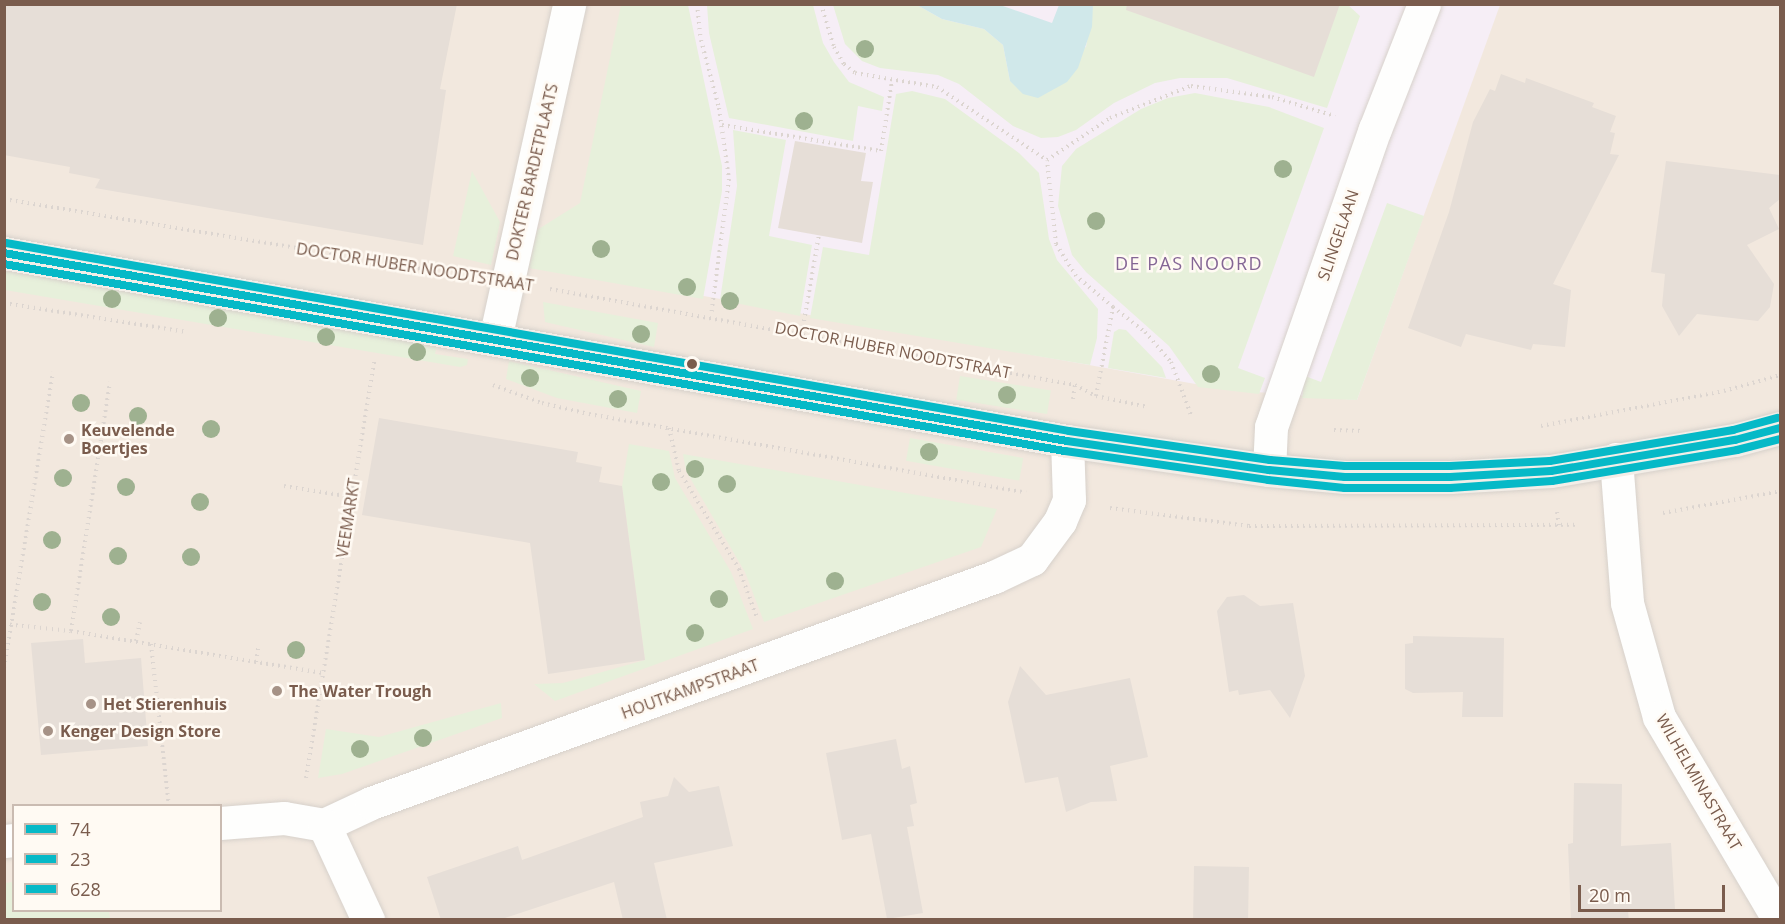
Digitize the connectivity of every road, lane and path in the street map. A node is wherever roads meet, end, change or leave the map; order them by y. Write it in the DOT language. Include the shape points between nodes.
graph roads {
  1 [pos="569,4"];
  2 [pos="697,4"];
  3 [pos="821,4"];
  4 [pos="1424,4"];
  5 [pos="892,81"];
  6 [pos="722,125"];
  7 [pos="1375,129"];
  8 [pos="1047,160"];
  9 [pos="4,199"];
  10 [pos="819,235"];
  11 [pos="4,253"];
  12 [pos="507,283"];
  13 [pos="1113,307"];
  14 [pos="711,316"];
  15 [pos="802,333"];
  16 [pos="495,339"];
  17 [pos="374,362"];
  18 [pos="53,372"];
  19 [pos="1780,375"];
  20 [pos="110,382"];
  21 [pos="1096,396"];
  22 [pos="1159,409"];
  23 [pos="1180,413"];
  24 [pos="1191,415"];
  25 [pos="1202,417"];
  26 [pos="1533,426"];
  27 [pos="669,428"];
  28 [pos="1271,428"];
  29 [pos="1780,428"];
  30 [pos="1366,431"];
  31 [pos="1067,441"];
  32 [pos="1616,459"];
  33 [pos="1269,470"];
  34 [pos="284,486"];
  35 [pos="352,497"];
  36 [pos="140,622"];
  37 [pos="4,624"];
  38 [pos="12,625"];
  39 [pos="71,631"];
  40 [pos="136,641"];
  41 [pos="151,644"];
  42 [pos="259,644"];
  43 [pos="256,662"];
  44 [pos="764,662"];
  45 [pos="4,668"];
  46 [pos="324,673"];
  47 [pos="169,804"];
  48 [pos="222,823"];
  49 [pos="312,823"];
  50 [pos="368,920"];
  51 [pos="1779,920"];
  1 -- 12 [label="street, DOKTER BARDETPLAATS"];
  2 -- 6 [label="path"];
  3 -- 5 [label="path" via="834,47 844,64 855,73"];
  4 -- 7 [label="street, SLINGELAAN"];
  5 -- 6 [label="path" via="881,151"];
  5 -- 8 [label="path" via="937,87"];
  6 -- 14 [label="path" via="729,178"];
  7 -- 8 [label="path" via="1272,97 1191,86 1110,118"];
  7 -- 28 [label="street, SLINGELAAN"];
  8 -- 13 [label="path" via="1056,244 1076,276"];
  9 -- 12 [label="path, DOCTOR HUBER NOODTSTRAAT"];
  10 -- 15 [label="path"];
  11 -- 16 [label="main road"];
  12 -- 14 [label="path, DOCTOR HUBER NOODTSTRAAT"];
  12 -- 16 [label="street, DOKTER BARDETPLAATS"];
  13 -- 21 [label="path"];
  13 -- 24 [label="path" via="1145,332 1171,362"];
  14 -- 15 [label="path, DOCTOR HUBER NOODTSTRAAT"];
  15 -- 21 [label="path, DOCTOR HUBER NOODTSTRAAT" via="1075,385"];
  16 -- 31 [label="main road"];
  17 -- 35 [label="path, VEEMARKT"];
  18 -- 38 [label="path"];
  19 -- 26 [label="path" via="1724,392"];
  20 -- 39 [label="path"];
  21 -- 22 [label="path, DOCTOR HUBER NOODTSTRAAT"];
  23 -- 24 [label="path"];
  24 -- 25 [label="path"];
  27 -- 44 [label="path" via="679,471 748,590"];
  28 -- 30 [label="path"];
  28 -- 33 [label="street, SLINGELAAN"];
  29 -- 32 [label="main road" via="1735,440"];
  31 -- 33 [label="main road"];
  31 -- 44 [label="street, HOUTKAMPSTRAAT" via="1069,501 1060,521 1032,559 994,578"];
  32 -- 33 [label="main road" via="1551,471 1450,477 1345,477"];
  32 -- 51 [label="street, WILHELMINASTRAAT" via="1627,603 1659,717"];
  34 -- 35 [label="path"];
  35 -- 46 [label="path, VEEMARKT"];
  36 -- 40 [label="path"];
  37 -- 38 [label="path"];
  38 -- 39 [label="path"];
  38 -- 45 [label="path"];
  39 -- 40 [label="path"];
  40 -- 41 [label="path"];
  41 -- 43 [label="path"];
  41 -- 47 [label="path"];
  42 -- 43 [label="path"];
  43 -- 46 [label="path"];
  44 -- 49 [label="street, HOUTKAMPSTRAAT"];
  46 -- 49 [label="path, VEEMARKT"];
  48 -- 49 [label="street, HOUTKAMPSTRAAT"];
  49 -- 50 [label="street"];
}
